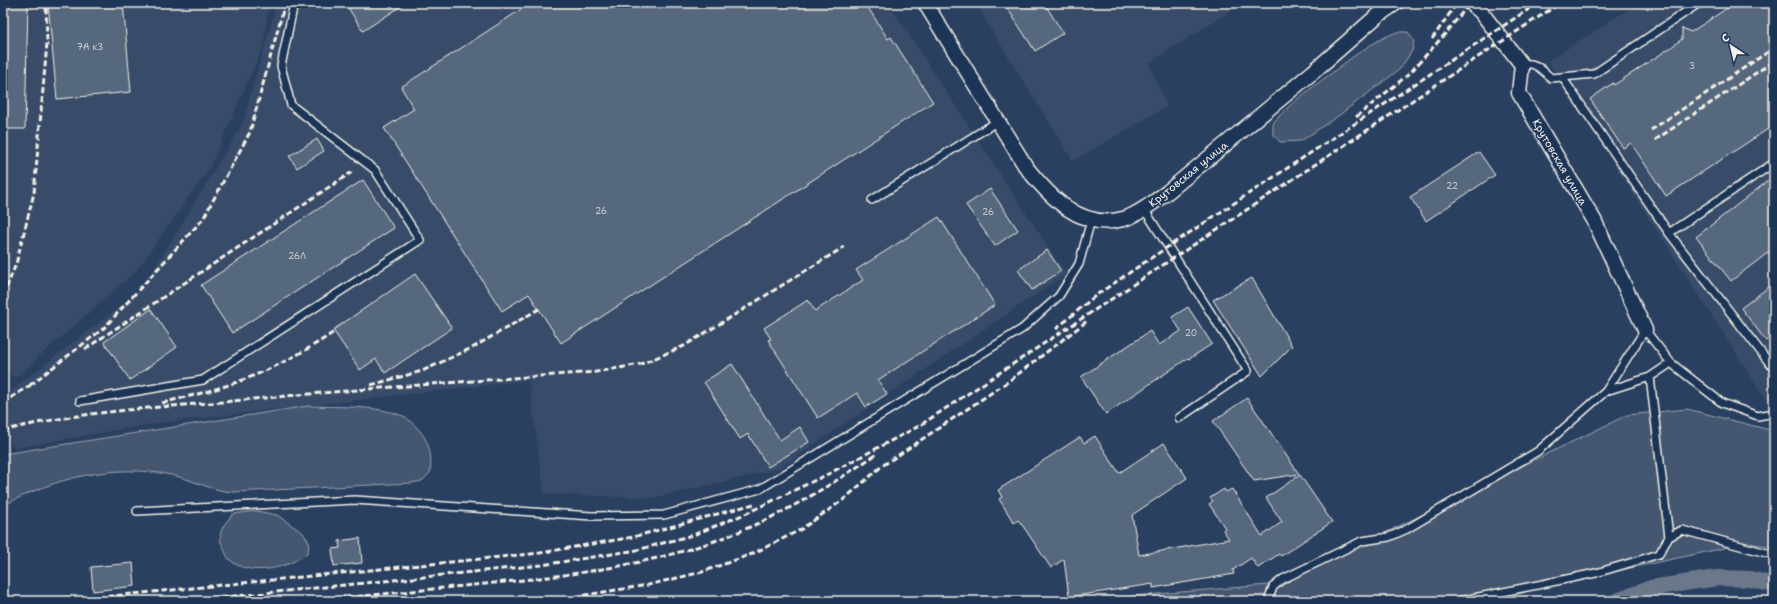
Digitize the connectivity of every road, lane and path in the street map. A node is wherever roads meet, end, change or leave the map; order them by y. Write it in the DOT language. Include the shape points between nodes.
graph roads {
  1 [pos="294,3"];
  2 [pos="925,3"];
  3 [pos="1396,3"];
  4 [pos="1471,3"];
  5 [pos="1699,3"];
  6 [pos="1522,64"];
  7 [pos="1562,76"];
  8 [pos="998,121"];
  9 [pos="1774,163"];
  10 [pos="872,200"];
  11 [pos="1144,209"];
  12 [pos="1091,220"];
  13 [pos="1669,233"];
  14 [pos="1645,330"];
  15 [pos="1671,363"];
  16 [pos="1774,369"];
  17 [pos="1650,377"];
  18 [pos="1606,391"];
  19 [pos="80,401"];
  20 [pos="1774,413"];
  21 [pos="1179,418"];
  22 [pos="137,511"];
  23 [pos="1669,537"];
  24 [pos="1774,555"];
  25 [pos="1268,601"];
  26 [pos="1459,601"];
  1 -- 19 [label="lane" via="281,66 291,105 375,170 420,240 203,380"];
  2 -- 8 [label="street, Крутовская улица"];
  3 -- 11 [label="street, Крутовская улица" via="1376,16 1300,82"];
  4 -- 6 [label="street"];
  5 -- 7 [label="lane" via="1594,74"];
  6 -- 7 [label="lane" via="1535,64 1551,78"];
  6 -- 14 [label="street, Крутовская улица" via="1519,93 1594,220"];
  7 -- 13 [label="lane"];
  8 -- 10 [label="lane"];
  8 -- 12 [label="street, Крутовская улица" via="1026,167 1044,190 1063,206"];
  9 -- 13 [label="lane"];
  11 -- 12 [label="street, Крутовская улица" via="1124,219"];
  11 -- 21 [label="lane" via="1248,371"];
  12 -- 22 [label="lane" via="1079,264 1059,296 1022,329 760,490 664,515 592,516 355,500"];
  13 -- 16 [label="lane"];
  14 -- 15 [label="lane"];
  14 -- 18 [label="lane"];
  15 -- 17 [label="lane"];
  15 -- 20 [label="lane" via="1722,403 1758,416"];
  17 -- 18 [label="lane"];
  17 -- 23 [label="lane"];
  18 -- 25 [label="lane" via="1538,451 1407,529 1389,537 1362,541 1283,579 1274,587"];
  23 -- 24 [label="lane" via="1682,530"];
  23 -- 26 [label="lane" via="1659,554 1633,562 1596,573"];
}
